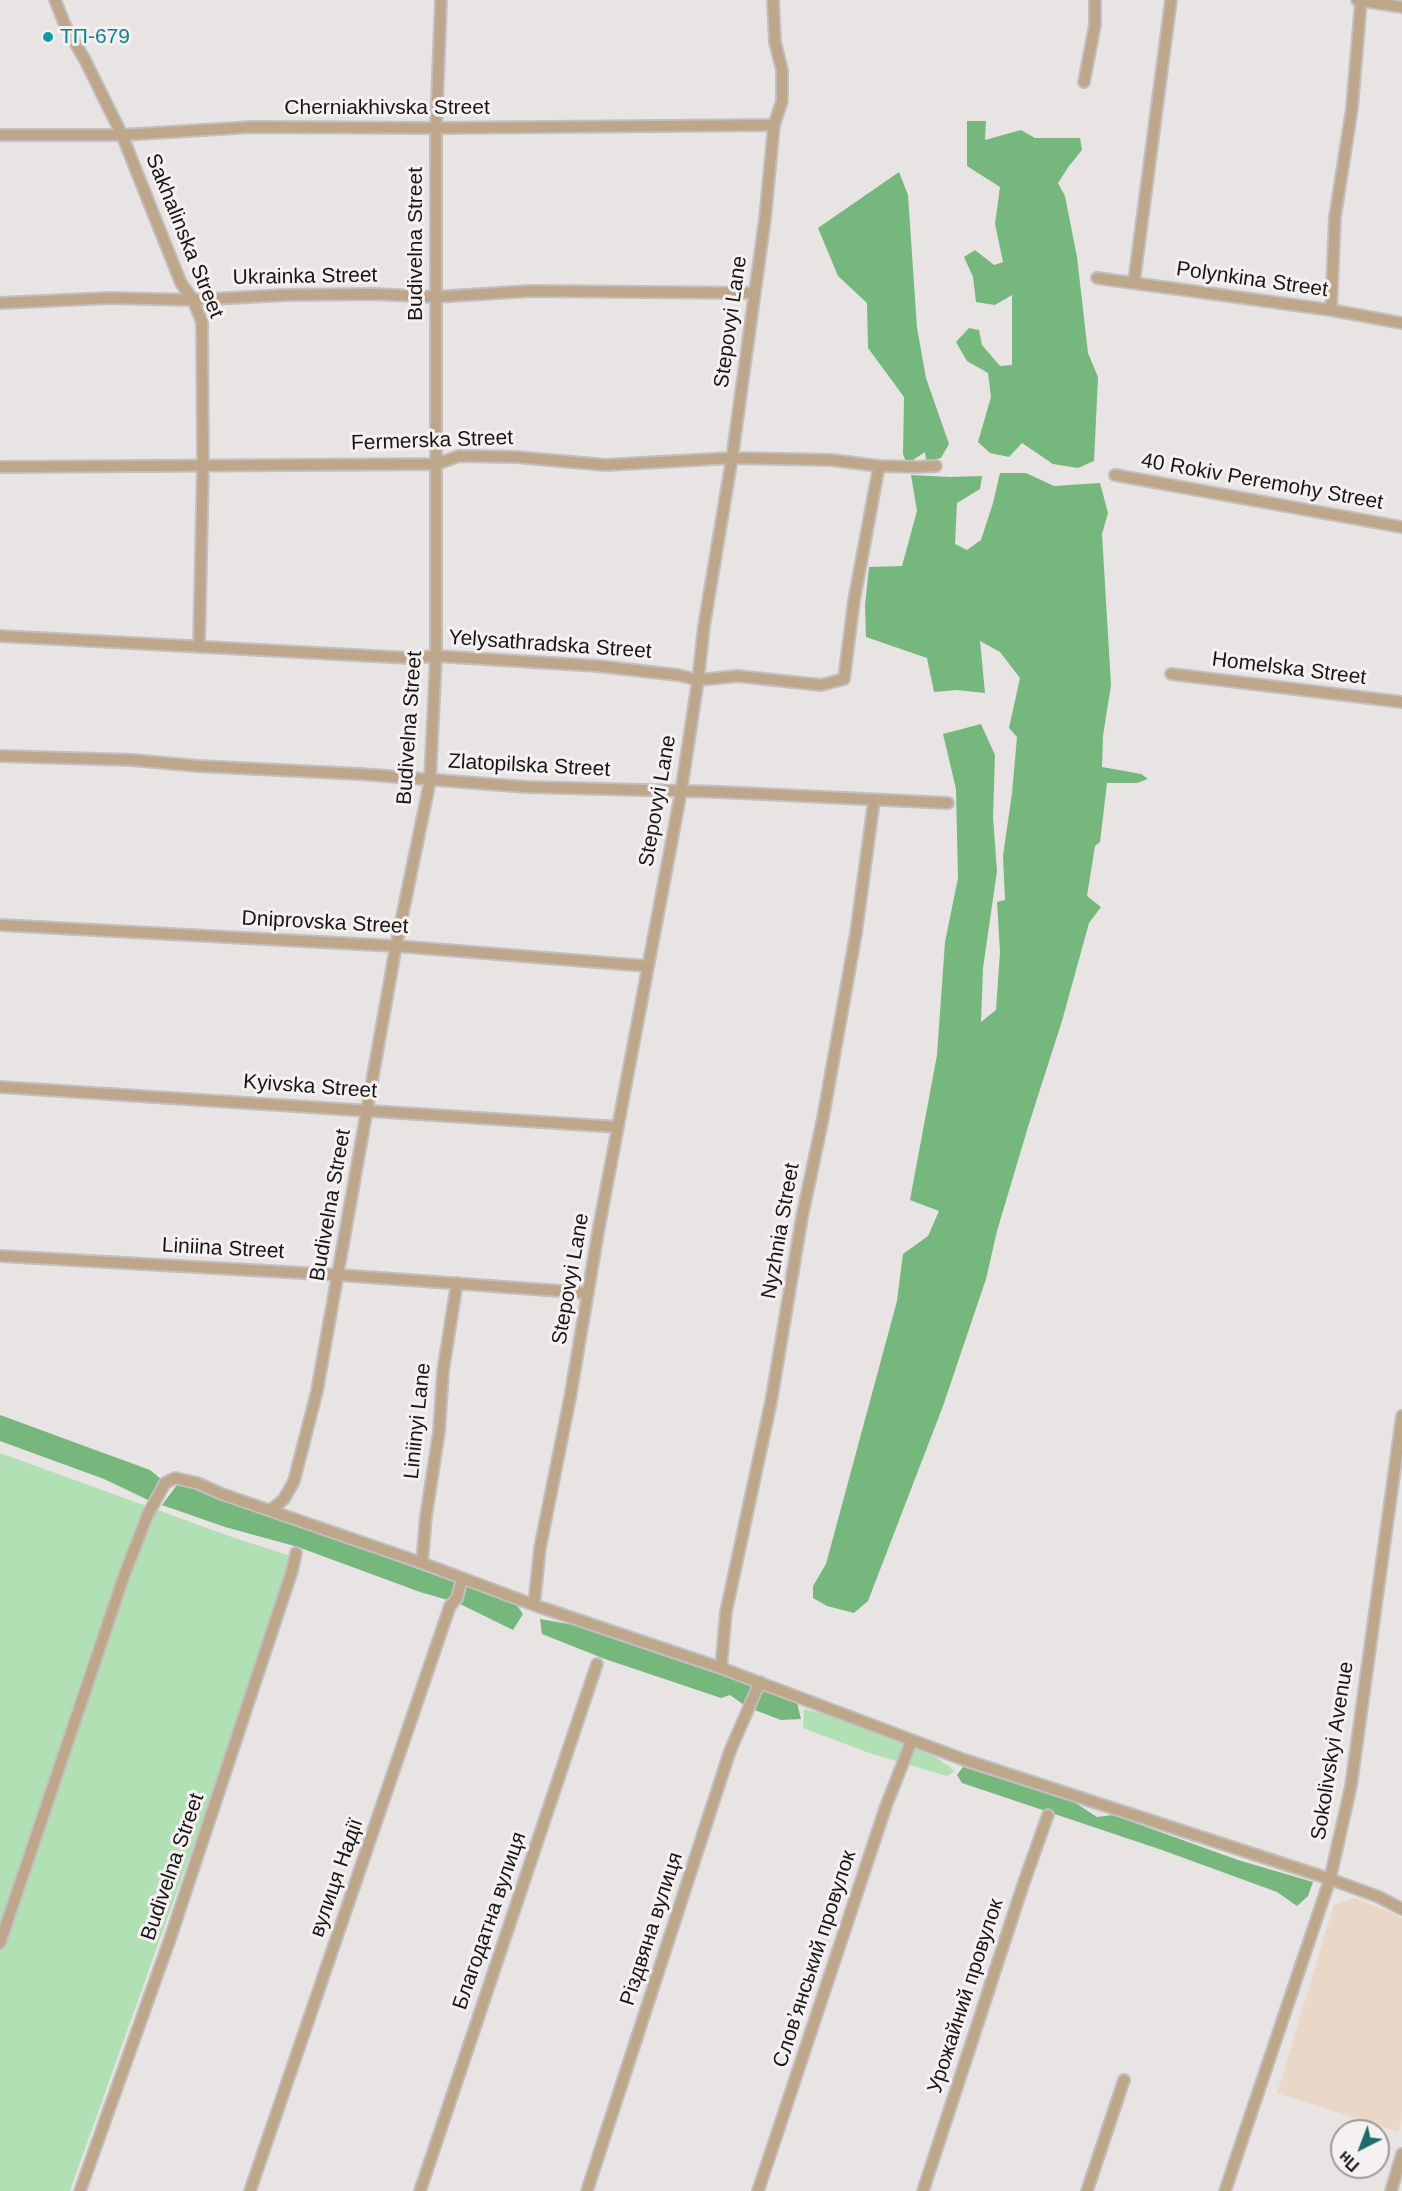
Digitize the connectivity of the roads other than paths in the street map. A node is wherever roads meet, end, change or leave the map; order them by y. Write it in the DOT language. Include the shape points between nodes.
graph roads {
  1 [pos="56,0"];
  2 [pos="441,0"];
  3 [pos="773,0"];
  4 [pos="1095,0"];
  5 [pos="1171,0"];
  6 [pos="1359,0"];
  7 [pos="1402,7"];
  8 [pos="1084,82"];
  9 [pos="774,125"];
  10 [pos="436,128"];
  11 [pos="0,135"];
  12 [pos="122,135"];
  13 [pos="1096,278"];
  14 [pos="1134,282"];
  15 [pos="755,293"];
  16 [pos="435,297"];
  17 [pos="193,300"];
  18 [pos="0,303"];
  19 [pos="1331,310"];
  20 [pos="1402,323"];
  21 [pos="732,458"];
  22 [pos="437,464"];
  23 [pos="203,465"];
  24 [pos="879,466"];
  25 [pos="936,466"];
  26 [pos="0,467"];
  27 [pos="1115,475"];
  28 [pos="1402,527"];
  29 [pos="0,636"];
  30 [pos="199,647"];
  31 [pos="436,656"];
  32 [pos="1171,674"];
  33 [pos="698,680"];
  34 [pos="1402,702"];
  35 [pos="0,756"];
  36 [pos="430,781"];
  37 [pos="681,792"];
  38 [pos="874,801"];
  39 [pos="948,803"];
  40 [pos="0,925"];
  41 [pos="396,946"];
  42 [pos="647,966"];
  43 [pos="0,1087"];
  44 [pos="368,1110"];
  45 [pos="618,1127"];
  46 [pos="0,1256"];
  47 [pos="339,1275"];
  48 [pos="457,1283"];
  49 [pos="588,1293"];
  50 [pos="1402,1416"];
  51 [pos="271,1510"];
  52 [pos="296,1553"];
  53 [pos="422,1563"];
  54 [pos="462,1578"];
  55 [pos="534,1605"];
  56 [pos="597,1664"];
  57 [pos="721,1668"];
  58 [pos="760,1682"];
  59 [pos="912,1740"];
  60 [pos="1048,1815"];
  61 [pos="1330,1879"];
  62 [pos="1402,1909"];
  63 [pos="0,1943"];
  64 [pos="1124,2080"];
  65 [pos="1402,2154"];
  66 [pos="80,2191"];
  67 [pos="250,2191"];
  68 [pos="420,2191"];
  69 [pos="587,2191"];
  70 [pos="758,2191"];
  71 [pos="923,2191"];
  72 [pos="1087,2191"];
  73 [pos="1225,2191"];
  74 [pos="1390,2191"];
  1 -- 12 [label="street, Sakhalinska Street" via="64,24"];
  2 -- 10 [label="street, Budivelna Street"];
  3 -- 9 [label="street, Stepovyi Lane" via="775,42 782,70 782,101"];
  4 -- 8 [label="street" via="1095,25"];
  5 -- 14 [label="street"];
  6 -- 7 [label="street"];
  6 -- 19 [label="street" via="1352,108 1335,217"];
  9 -- 10 [label="street, Cherniakhivska Street"];
  9 -- 15 [label="street, Stepovyi Lane"];
  10 -- 12 [label="street, Cherniakhivska Street" via="252,127"];
  10 -- 16 [label="street, Budivelna Street"];
  11 -- 12 [label="street, Cherniakhivska Street"];
  12 -- 17 [label="street, Sakhalinska Street" via="181,283"];
  13 -- 14 [label="street, Polynkina Street"];
  14 -- 19 [label="street, Polynkina Street"];
  15 -- 16 [label="street, Ukrainka Street" via="530,291"];
  15 -- 21 [label="street, Stepovyi Lane"];
  16 -- 17 [label="street, Ukrainka Street" via="286,295"];
  16 -- 22 [label="street, Budivelna Street"];
  17 -- 18 [label="street, Ukrainka Street" via="110,298"];
  17 -- 23 [label="street, Sakhalinska Street" via="202,322"];
  19 -- 20 [label="street, Polynkina Street"];
  21 -- 22 [label="street, Fermerska Street" via="605,465 459,456"];
  21 -- 24 [label="street, Fermerska Street" via="832,460"];
  21 -- 33 [label="street, Stepovyi Lane"];
  22 -- 23 [label="street, Fermerska Street"];
  22 -- 31 [label="street, Budivelna Street"];
  23 -- 26 [label="street, Fermerska Street"];
  23 -- 30 [label="street, Sakhalinska Street"];
  24 -- 25 [label="street, Fermerska Street"];
  24 -- 33 [label="street, Yelysathradska Street" via="844,679 821,685 737,676"];
  27 -- 28 [label="street, 40 Rokiv Peremohy Street"];
  29 -- 30 [label="street, Yelysathradska Street"];
  30 -- 31 [label="street, Yelysathradska Street"];
  31 -- 33 [label="street, Yelysathradska Street" via="598,666"];
  31 -- 36 [label="street, Budivelna Street"];
  32 -- 34 [label="street, Homelska Street"];
  33 -- 37 [label="street, Stepovyi Lane"];
  35 -- 36 [label="street, Zlatopilska Street" via="132,760"];
  36 -- 37 [label="street, Zlatopilska Street"];
  36 -- 41 [label="street, Budivelna Street"];
  37 -- 38 [label="street, Zlatopilska Street"];
  37 -- 42 [label="street, Stepovyi Lane"];
  38 -- 39 [label="street, Zlatopilska Street"];
  38 -- 57 [label="street, Nyzhnia Street" via="852,956 771,1402 726,1612"];
  40 -- 41 [label="street, Dniprovska Street"];
  41 -- 42 [label="street, Dniprovska Street"];
  41 -- 44 [label="street, Budivelna Street"];
  42 -- 45 [label="street, Stepovyi Lane"];
  43 -- 44 [label="street, Kyivska Street"];
  44 -- 45 [label="street, Kyivska Street"];
  44 -- 47 [label="street, Budivelna Street"];
  45 -- 49 [label="street, Stepovyi Lane"];
  46 -- 47 [label="street, Liniina Street"];
  47 -- 48 [label="street, Liniina Street"];
  47 -- 51 [label="street, Budivelna Street" via="317,1391 294,1481 284,1499"];
  48 -- 49 [label="street, Liniina Street"];
  48 -- 53 [label="street, Liniinyi Lane"];
  49 -- 55 [label="street, Stepovyi Lane" via="540,1548"];
  50 -- 61 [label="street, Sokolivskyi Avenue" via="1351,1786"];
  51 -- 53 [label="street"];
  51 -- 63 [label="street" via="197,1483 175,1478 165,1483 125,1573"];
  52 -- 66 [label="street, Budivelna Street" via="170,1939"];
  53 -- 54 [label="street"];
  54 -- 55 [label="street"];
  54 -- 67 [label="street, вулиця Надії"];
  55 -- 57 [label="street"];
  56 -- 68 [label="street, Благодатна вулиця"];
  57 -- 58 [label="street"];
  58 -- 59 [label="street"];
  58 -- 69 [label="street, Різдвяна вулиця" via="730,1751"];
  59 -- 61 [label="street"];
  59 -- 70 [label="street, Словʼянський провулок" via="886,1806"];
  60 -- 71 [label="street, Урожайний провулок"];
  61 -- 62 [label="street"];
  61 -- 73 [label="street, Sokolivskyi Avenue"];
  64 -- 72 [label="street"];
  65 -- 74 [label="street"];
}
